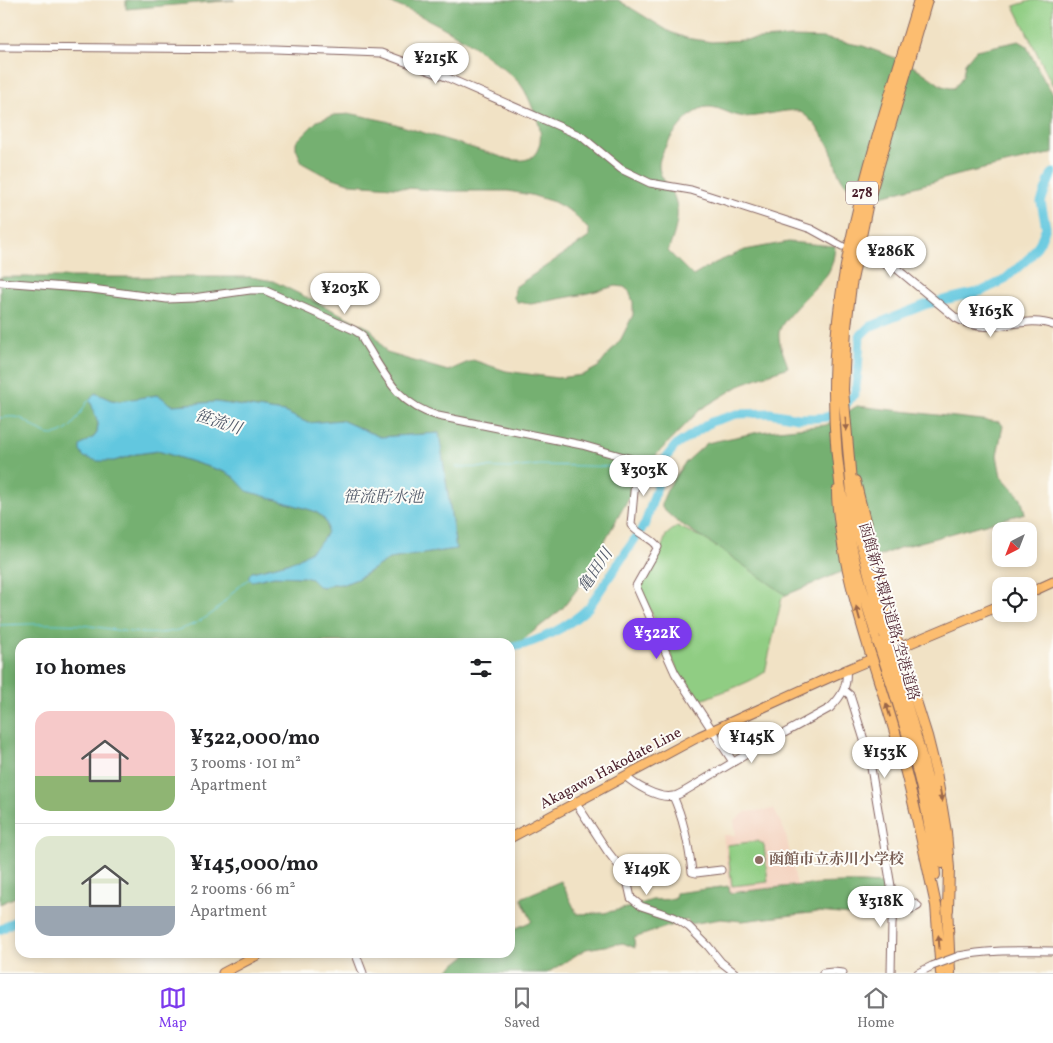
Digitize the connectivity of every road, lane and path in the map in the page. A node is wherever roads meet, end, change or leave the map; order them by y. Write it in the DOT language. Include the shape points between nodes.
graph roads {
  1 [pos="919,0"];
  2 [pos="927,0"];
  3 [pos="0,47"];
  4 [pos="842,246"];
  5 [pos="863,255"];
  6 [pos="0,282"];
  7 [pos="1053,325"];
  8 [pos="839,391"];
  9 [pos="843,458"];
  10 [pos="1053,582"];
  11 [pos="1037,589"];
  12 [pos="992,609"];
  13 [pos="899,648"];
  14 [pos="872,659"];
  15 [pos="846,670"];
  16 [pos="891,670"];
  17 [pos="844,690"];
  18 [pos="712,730"];
  19 [pos="733,762"];
  20 [pos="625,776"];
  21 [pos="673,796"];
  22 [pos="576,803"];
  23 [pos="515,835"];
  24 [pos="721,870"];
  25 [pos="937,910"];
  26 [pos="948,910"];
  27 [pos="1053,951"];
  28 [pos="252,958"];
  29 [pos="357,958"];
  30 [pos="223,973"];
  31 [pos="363,973"];
  32 [pos="735,973"];
  33 [pos="823,973"];
  34 [pos="843,973"];
  35 [pos="891,973"];
  36 [pos="918,973"];
  37 [pos="941,973"];
  38 [pos="950,973"];
  1 -- 8 [label="highway, 函館新外環状道路;空港道路 / 278" via="850,244 841,301"];
  2 -- 8 [label="highway, 函館新外環状道路;空港道路 / 278" via="868,202 851,285"];
  3 -- 4 [label="street" via="382,53 581,136 621,169 650,183 691,190 763,213 811,229"];
  5 -- 7 [label="street" via="897,269 966,324 984,327 1037,322"];
  6 -- 18 [label="street" via="167,299 264,290 362,335 398,393 419,409 438,416 608,451 630,459 636,467 631,522 636,531 658,547 636,586 675,674"];
  8 -- 9 [label="highway, 函館新外環状道路;空港道路 / 278"];
  9 -- 13 [label="highway"];
  14 -- 9 [label="highway, one-way" via="858,614 842,537 837,497"];
  9 -- 16 [label="highway, 函館新外環状道路;空港道路 / 278, bridge" via="853,554"];
  10 -- 11 [label="main road"];
  12 -- 13 [label="main road, Akagawa Hakodate Line"];
  13 -- 14 [label="main road, Akagawa Hakodate Line"];
  13 -- 26 [label="highway, one-way" via="927,736 942,802 949,868"];
  14 -- 15 [label="main road, Akagawa Hakodate Line"];
  25 -- 14 [label="highway, one-way" via="904,765"];
  15 -- 17 [label="street"];
  15 -- 18 [label="main road, Akagawa Hakodate Line"];
  16 -- 25 [label="highway, 函館新外環状道路;空港道路 / 278" via="927,817"];
  16 -- 26 [label="highway, 函館新外環状道路;空港道路 / 278" via="916,736 929,786"];
  17 -- 19 [label="street" via="823,713"];
  17 -- 35 [label="street" via="850,694 869,756 893,898 898,903 918,906 894,915"];
  18 -- 19 [label="street"];
  18 -- 20 [label="main road, Akagawa Hakodate Line"];
  19 -- 21 [label="street"];
  20 -- 21 [label="street" via="635,785"];
  20 -- 22 [label="main road, Akagawa Hakodate Line"];
  21 -- 24 [label="street" via="680,812 692,872"];
  22 -- 23 [label="main road, Akagawa Hakodate Line"];
  22 -- 32 [label="street" via="626,875 631,898 641,906 674,917"];
  37 -- 25 [label="highway, 278, one-way"];
  26 -- 38 [label="highway, 278"];
  27 -- 36 [label="street, bridge" via="986,952 959,956"];
  28 -- 30 [label="main road"];
  29 -- 31 [label="street"];
  33 -- 34 [label="street"];
}
